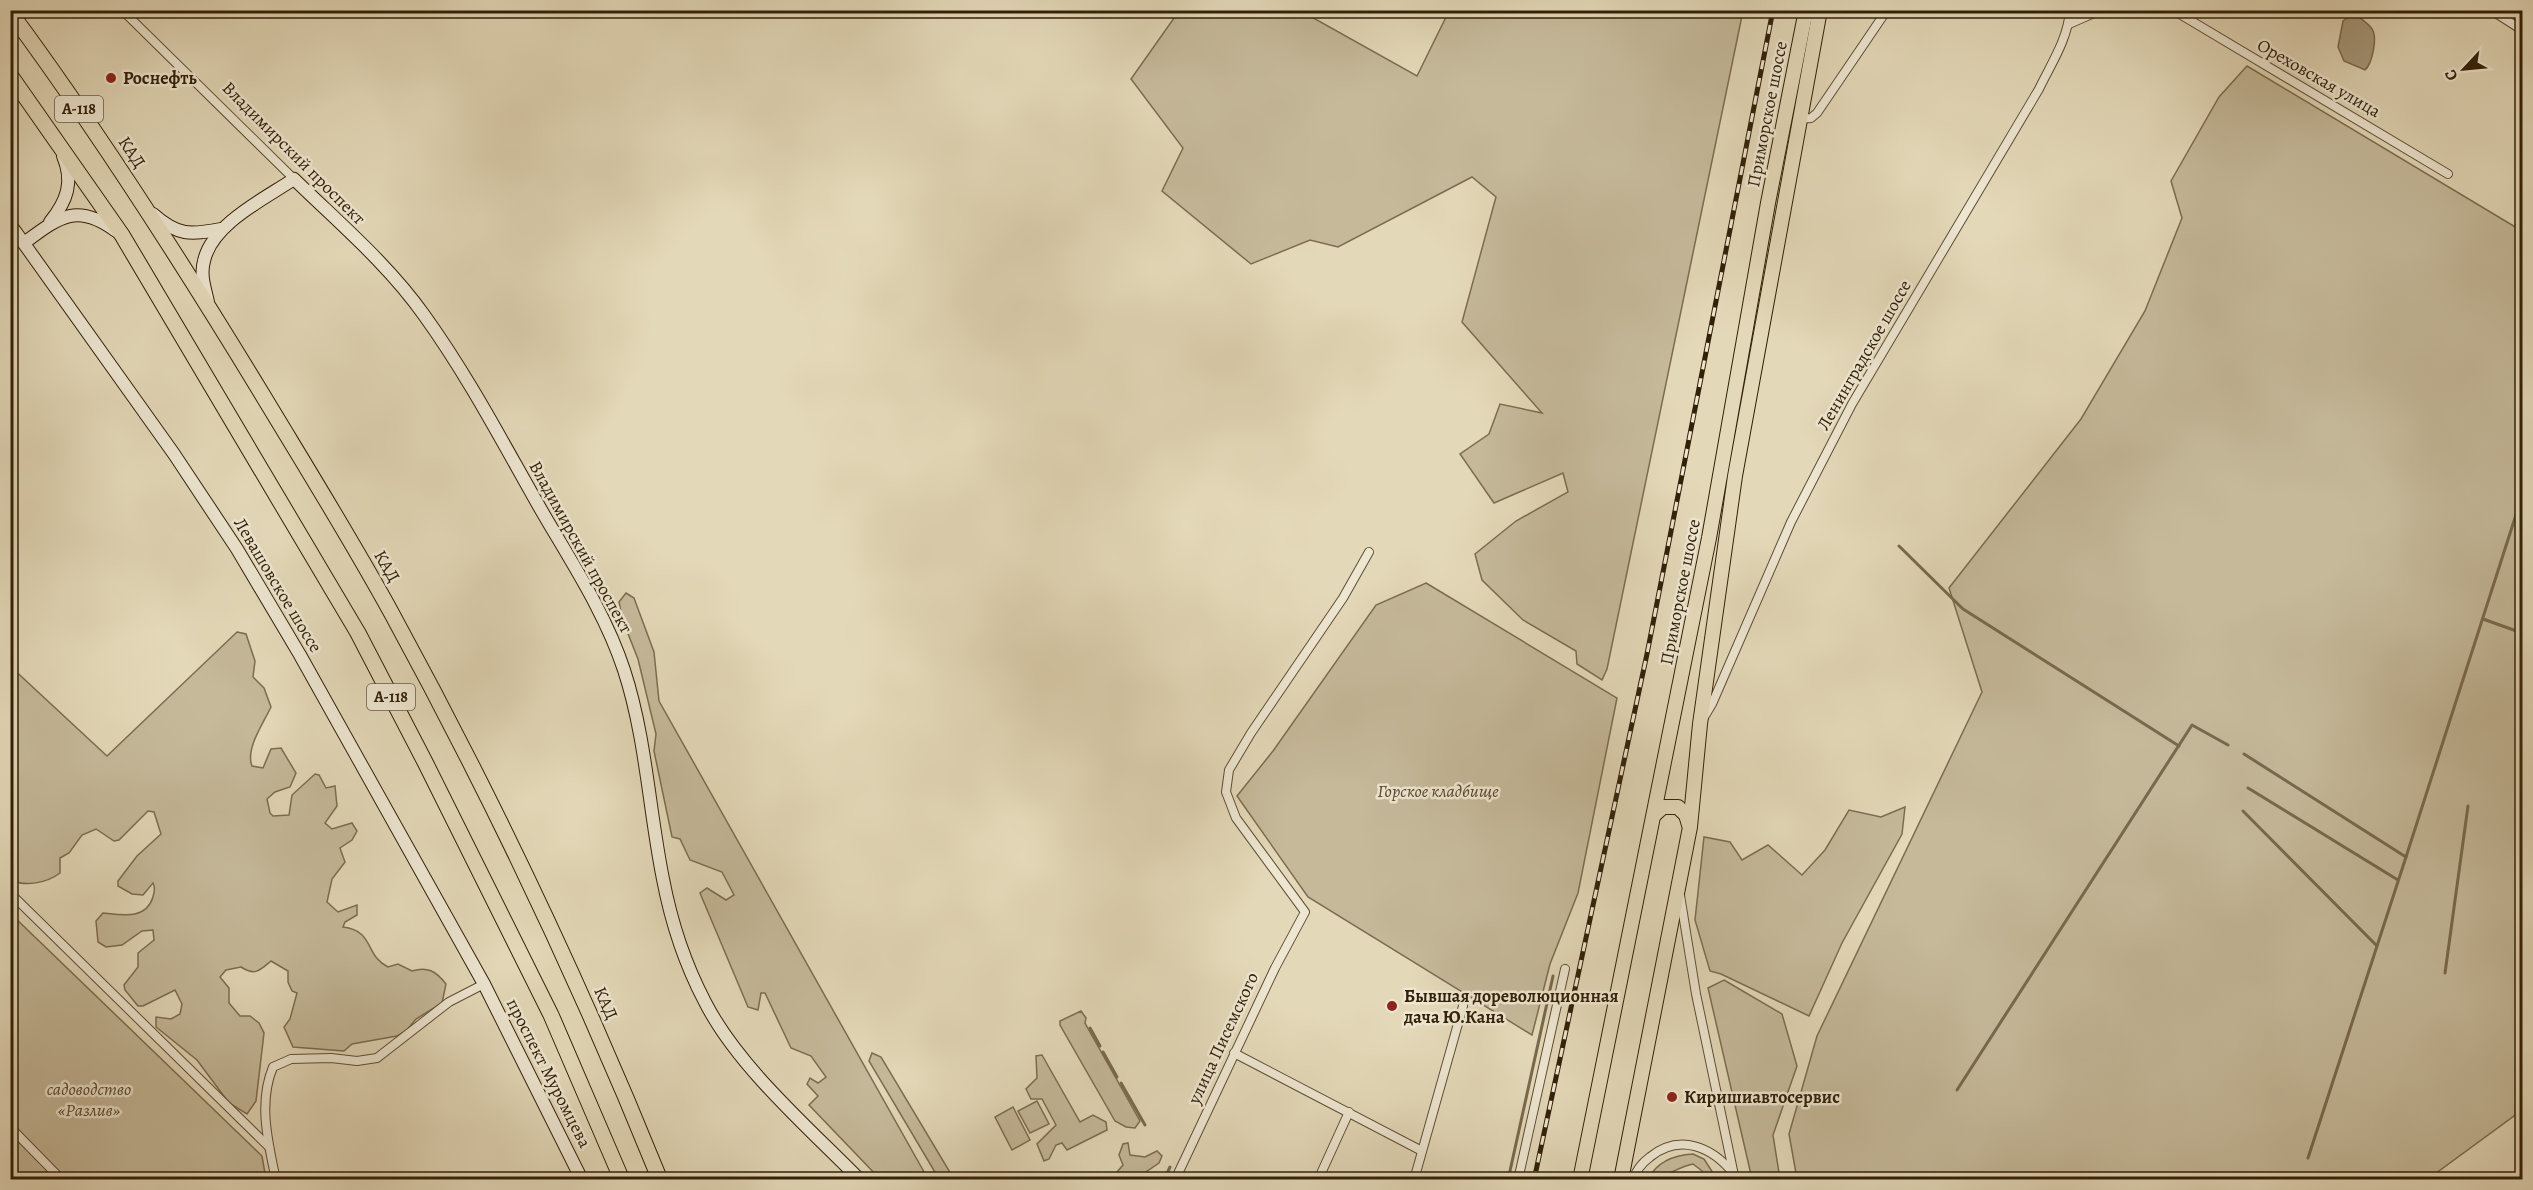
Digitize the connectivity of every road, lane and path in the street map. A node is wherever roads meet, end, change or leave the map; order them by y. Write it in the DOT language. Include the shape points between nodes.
graph roads {
  1 [pos="122,10"];
  2 [pos="1806,10"];
  3 [pos="1820,10"];
  4 [pos="1887,10"];
  5 [pos="2070,10"];
  6 [pos="2101,10"];
  7 [pos="2173,10"];
  8 [pos="2491,10"];
  9 [pos="10,12"];
  10 [pos="2069,24"];
  11 [pos="2523,30"];
  12 [pos="10,75"];
  13 [pos="1798,119"];
  14 [pos="56,138"];
  15 [pos="2448,174"];
  16 [pos="294,178"];
  17 [pos="146,207"];
  18 [pos="10,224"];
  19 [pos="47,226"];
  20 [pos="221,229"];
  21 [pos="122,235"];
  22 [pos="24,243"];
  23 [pos="210,309"];
  24 [pos="1369,552"];
  25 [pos="1700,724"];
  26 [pos="1654,815"];
  27 [pos="1690,827"];
  28 [pos="1678,886"];
  29 [pos="10,893"];
  30 [pos="1565,969"];
  31 [pos="484,984"];
  32 [pos="1463,1006"];
  33 [pos="1234,1053"];
  34 [pos="1349,1112"];
  35 [pos="10,1127"];
  36 [pos="269,1148"];
  37 [pos="1420,1150"];
  38 [pos="1735,1177"];
  39 [pos="62,1179"];
  40 [pos="276,1179"];
  41 [pos="582,1179"];
  42 [pos="622,1179"];
  43 [pos="660,1179"];
  44 [pos="860,1179"];
  45 [pos="1175,1179"];
  46 [pos="1318,1179"];
  47 [pos="1414,1179"];
  48 [pos="1518,1179"];
  49 [pos="1580,1179"];
  50 [pos="1621,1179"];
  51 [pos="1633,1179"];
  1 -- 16 [label="street, Владимирский проспект"];
  2 -- 26 [label="main road, Приморское шоссе"];
  3 -- 13 [label="main road, Приморское шоссе"];
  4 -- 13 [label="street" via="1817,113"];
  5 -- 10 [label="street, Ленинградское шоссе"];
  6 -- 10 [label="street"];
  7 -- 15 [label="street, Ореховская улица"];
  8 -- 11 [label="street"];
  9 -- 17 [label="highway, КАД / А-118"];
  10 -- 25 [label="street, Ленинградское шоссе" via="2039,89 1852,404 1791,522 1712,705"];
  12 -- 14 [label="highway, А-118"];
  13 -- 25 [label="main road, Приморское шоссе" via="1735,476"];
  14 -- 19 [label="main road" via="68,167 68,191"];
  14 -- 21 [label="highway, А-118"];
  16 -- 20 [label="main road"];
  16 -- 44 [label="main road, Владимирский проспект" via="393,275 424,314 584,583 624,670 638,721 663,880 673,921 705,1003 756,1072"];
  17 -- 20 [label="main road" via="176,231 200,233"];
  17 -- 23 [label="highway, КАД / А-118"];
  18 -- 22 [label="main road, Левашовское шоссе"];
  19 -- 21 [label="main road" via="86,214"];
  19 -- 22 [label="main road"];
  20 -- 23 [label="main road" via="210,245 202,272"];
  21 -- 42 [label="highway, А-118" via="358,633 551,1016"];
  22 -- 31 [label="main road, Левашовское шоссе" via="237,549"];
  23 -- 43 [label="highway, КАД / А-118" via="358,555 461,746 584,1000"];
  24 -- 33 [label="street, улица Писемского" via="1229,770 1226,792 1236,818 1305,912"];
  25 -- 27 [label="main road, Приморское шоссе"];
  26 -- 27 [label="main road" via="1662,807 1678,807"];
  26 -- 49 [label="main road, Приморское шоссе"];
  27 -- 28 [label="main road, Приморское шоссе"];
  28 -- 38 [label="street" via="1696,994"];
  28 -- 50 [label="main road, Приморское шоссе"];
  29 -- 36 [label="street"];
  30 -- 48 [label="street"];
  31 -- 36 [label="street" via="449,1002 377,1058 291,1059 273,1067 266,1083 265,1102"];
  31 -- 41 [label="main road, проспект Муромцева"];
  32 -- 37 [label="street"];
  33 -- 34 [label="street"];
  33 -- 45 [label="street, улица Писемского"];
  34 -- 37 [label="street"];
  34 -- 46 [label="street"];
  35 -- 39 [label="street"];
  36 -- 40 [label="street"];
  37 -- 47 [label="street"];
  38 -- 51 [label="street" via="1714,1154 1690,1145 1675,1145 1643,1162"];
}
